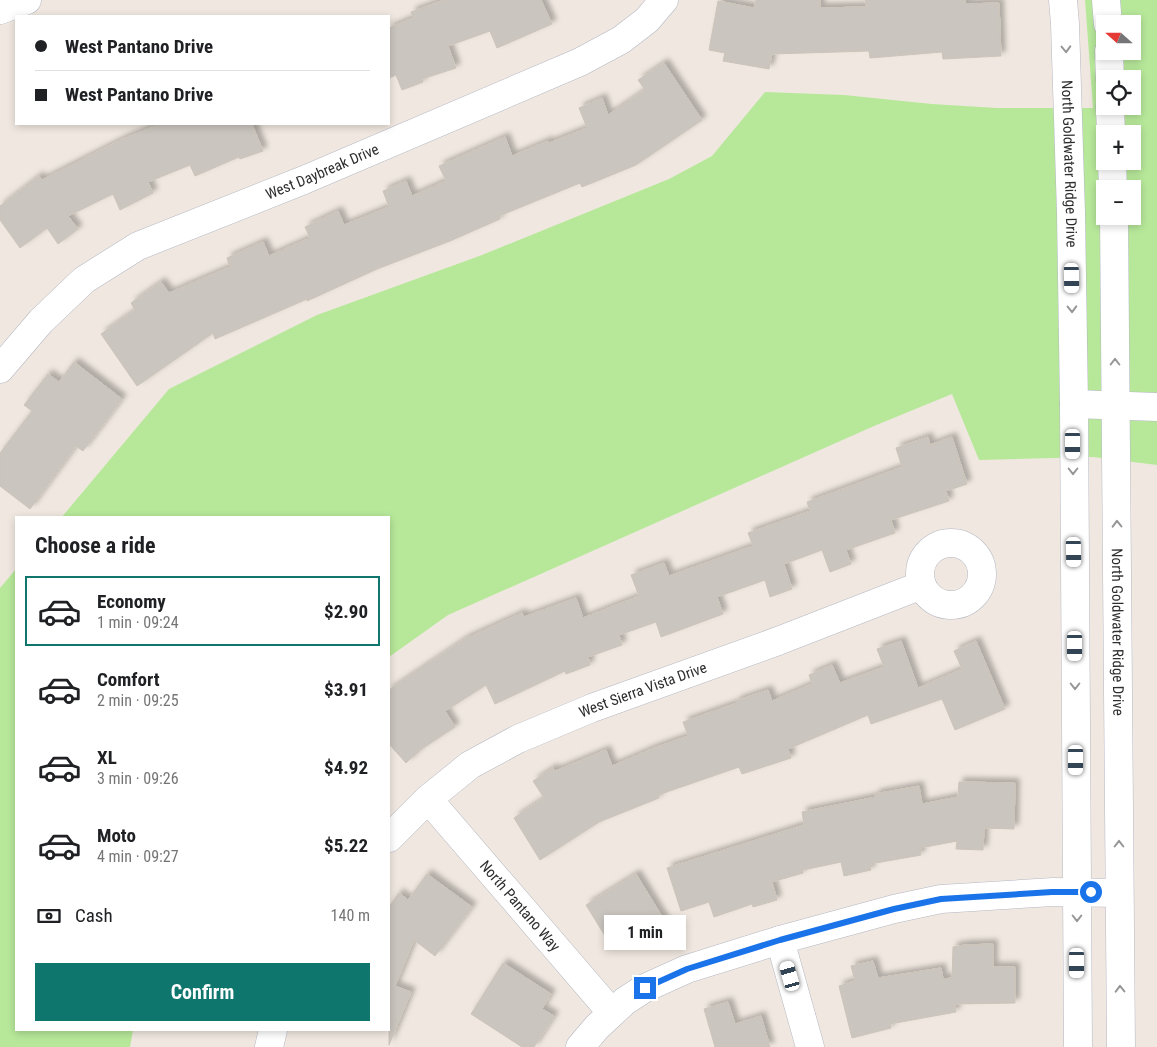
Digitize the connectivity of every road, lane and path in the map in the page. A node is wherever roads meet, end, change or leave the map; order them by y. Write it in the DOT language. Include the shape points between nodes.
graph roads {
  1 [pos="27,0"];
  2 [pos="664,0"];
  3 [pos="1062,0"];
  4 [pos="1106,0"];
  5 [pos="0,10"];
  6 [pos="1107,15"];
  7 [pos="1114,225"];
  8 [pos="0,369"];
  9 [pos="1074,404"];
  10 [pos="1115,406"];
  11 [pos="1157,407"];
  12 [pos="922,585"];
  13 [pos="428,799"];
  14 [pos="390,837"];
  15 [pos="1077,892"];
  16 [pos="1119,893"];
  17 [pos="780,940"];
  18 [pos="612,1013"];
  19 [pos="273,1031"];
  20 [pos="269,1047"];
  21 [pos="580,1047"];
  22 [pos="810,1047"];
  23 [pos="1078,1047"];
  24 [pos="1121,1047"];
  1 -- 5 [label="street"];
  2 -- 8 [label="street, West Daybreak Drive" via="647,20 621,40 580,62 304,180 138,246 84,280 41,320"];
  3 -- 9 [label="street, North Goldwater Ridge Drive, one-way" via="1071,213"];
  4 -- 6 [label="street"];
  10 -- 7 [label="street, North Goldwater Ridge Drive, one-way"];
  9 -- 10 [label="street"];
  9 -- 15 [label="street, North Goldwater Ridge Drive, one-way"];
  10 -- 11 [label="street"];
  16 -- 10 [label="street, North Goldwater Ridge Drive, one-way"];
  12 -- 13 [label="street, West Sierra Vista Drive" via="592,708 518,739 470,764"];
  13 -- 14 [label="street, West Sierra Vista Drive"];
  13 -- 18 [label="street, North Pantano Way"];
  15 -- 16 [label="street"];
  15 -- 17 [label="street" via="941,899"];
  15 -- 23 [label="street, North Goldwater Ridge Drive, one-way"];
  24 -- 16 [label="street, North Goldwater Ridge Drive, one-way"];
  17 -- 18 [label="street" via="687,969 645,988 625,1000"];
  17 -- 22 [label="street"];
  18 -- 21 [label="street"];
  19 -- 20 [label="street"];
}
